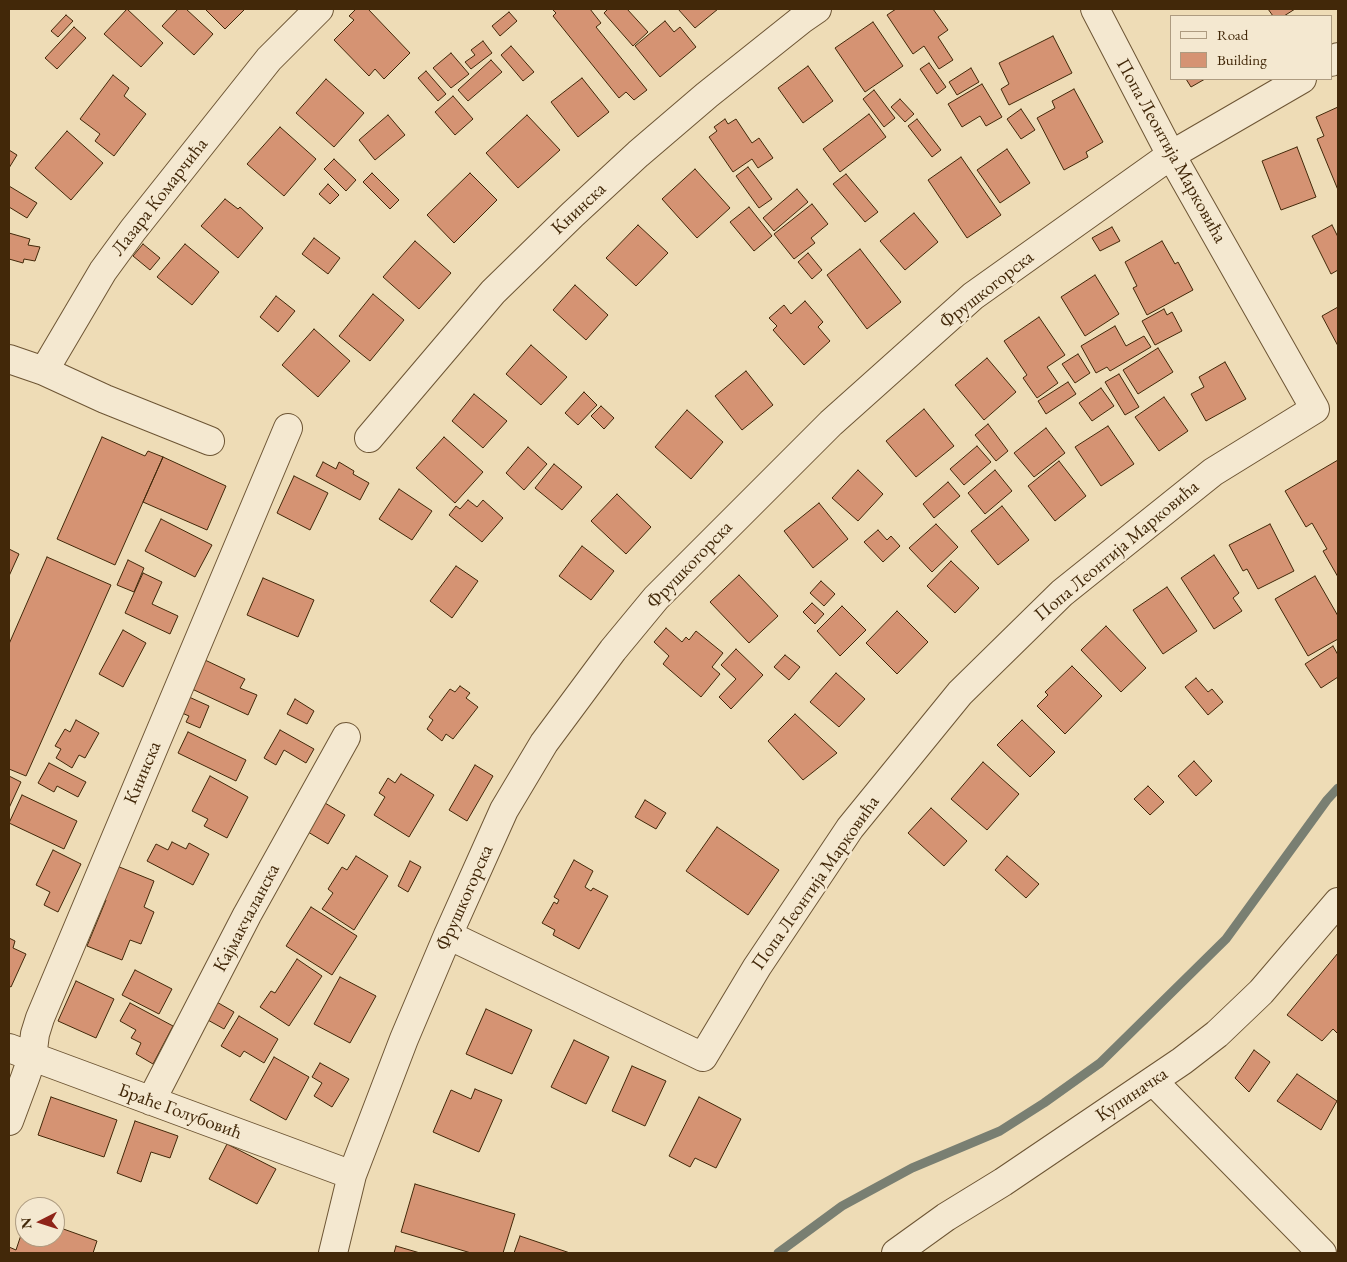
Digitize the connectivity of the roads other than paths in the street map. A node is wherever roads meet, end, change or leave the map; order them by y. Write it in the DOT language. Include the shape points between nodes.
graph roads {
  1 [pos="319,9"];
  2 [pos="817,9"];
  3 [pos="1094,9"];
  4 [pos="1300,80"];
  5 [pos="1171,155"];
  6 [pos="9,359"];
  7 [pos="44,371"];
  8 [pos="288,428"];
  9 [pos="369,438"];
  10 [pos="210,441"];
  11 [pos="346,737"];
  12 [pos="1338,902"];
  13 [pos="448,935"];
  14 [pos="20,1053"];
  15 [pos="1153,1081"];
  16 [pos="150,1101"];
  17 [pos="9,1121"];
  18 [pos="352,1175"];
  19 [pos="333,1253"];
  20 [pos="896,1253"];
  21 [pos="1322,1253"];
  1 -- 7 [label="street, Лазара Комарчића" via="269,59 133,230 103,271"];
  2 -- 9 [label="street, Книнска" via="707,95 572,215 493,292"];
  3 -- 5 [label="street, Попа Леонтија Марковића"];
  4 -- 5 [label="street, Фрушкогорска"];
  5 -- 13 [label="street, Фрушкогорска" via="973,296 831,423 656,598 544,743 504,810"];
  5 -- 13 [label="street, Попа Леонтија Марковића" via="1315,409 1213,472 1062,593 960,693 850,828 757,967 703,1057"];
  6 -- 7 [label="street"];
  7 -- 10 [label="street"];
  8 -- 14 [label="street, Книнска" via="35,1034"];
  11 -- 16 [label="street, Кајмакчаланска"];
  12 -- 15 [label="street, Купиначка" via="1260,992 1217,1034"];
  13 -- 18 [label="street, Фрушкогорска"];
  14 -- 16 [label="street, Браће Голубовић"];
  14 -- 17 [label="street, Книнска" via="26,1078"];
  15 -- 20 [label="street, Купиначка"];
  15 -- 21 [label="street"];
  16 -- 18 [label="street, Браће Голубовић"];
  18 -- 19 [label="street, Фрушкогорска"];
}
